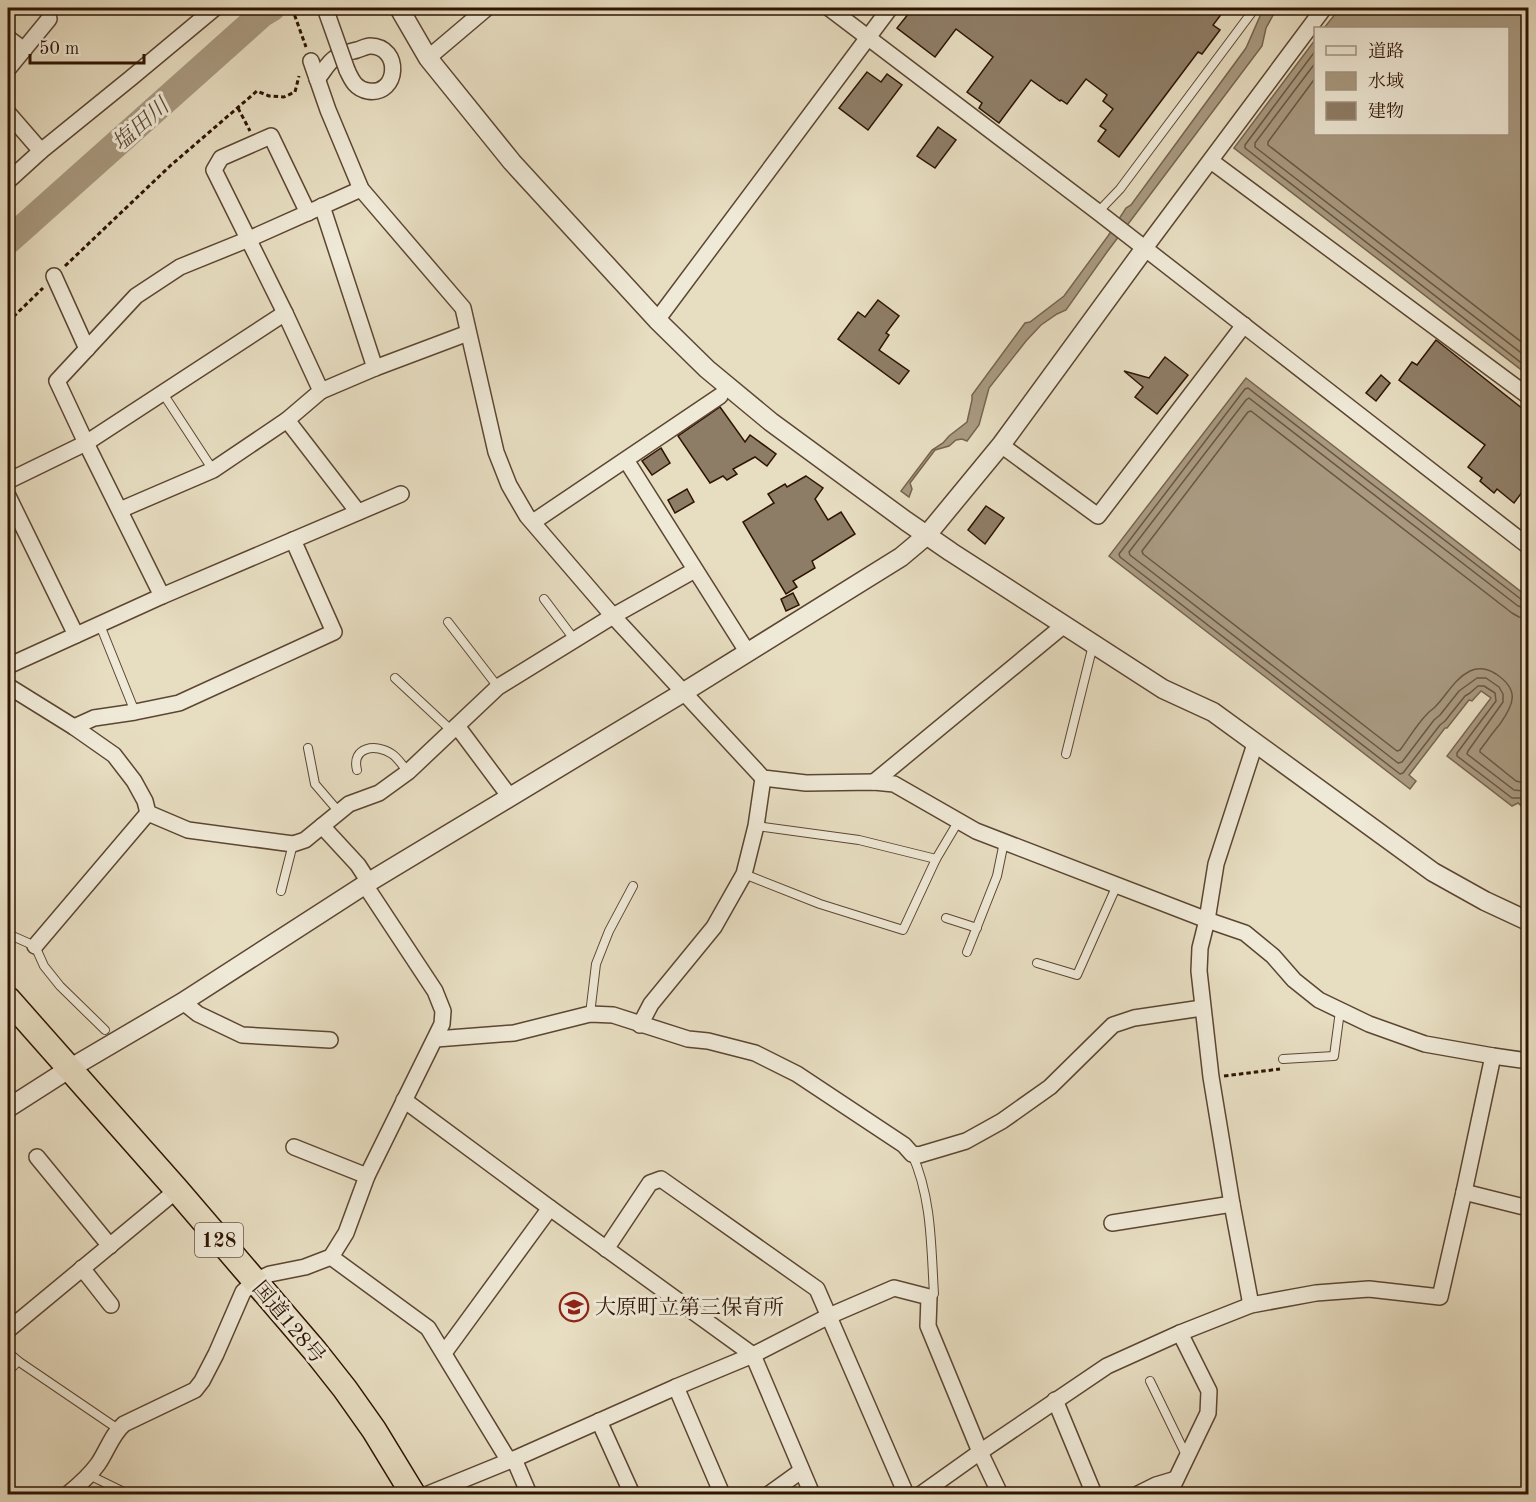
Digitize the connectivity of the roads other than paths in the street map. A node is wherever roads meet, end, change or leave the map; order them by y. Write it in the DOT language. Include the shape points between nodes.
graph roads {
  1 [pos="215,8"];
  2 [pos="325,8"];
  3 [pos="399,8"];
  4 [pos="487,8"];
  5 [pos="829,8"];
  6 [pos="890,8"];
  7 [pos="1255,8"];
  8 [pos="1324,8"];
  9 [pos="49,19"];
  10 [pos="868,36"];
  11 [pos="8,38"];
  12 [pos="24,50"];
  13 [pos="428,58"];
  14 [pos="311,61"];
  15 [pos="8,69"];
  16 [pos="317,79"];
  17 [pos="8,113"];
  18 [pos="41,151"];
  19 [pos="1211,161"];
  20 [pos="8,181"];
  21 [pos="361,189"];
  22 [pos="322,206"];
  23 [pos="308,213"];
  24 [pos="1100,213"];
  25 [pos="249,239"];
  26 [pos="1145,249"];
  27 [pos="54,276"];
  28 [pos="285,313"];
  29 [pos="657,320"];
  30 [pos="1244,325"];
  31 [pos="468,333"];
  32 [pos="87,349"];
  33 [pos="375,368"];
  34 [pos="321,391"];
  35 [pos="162,392"];
  36 [pos="720,396"];
  37 [pos="1528,396"];
  38 [pos="287,420"];
  39 [pos="86,443"];
  40 [pos="1001,445"];
  41 [pos="626,460"];
  42 [pos="213,470"];
  43 [pos="8,481"];
  44 [pos="401,494"];
  45 [pos="8,496"];
  46 [pos="120,510"];
  47 [pos="358,512"];
  48 [pos="533,522"];
  49 [pos="926,536"];
  50 [pos="293,540"];
  51 [pos="1528,546"];
  52 [pos="695,570"];
  53 [pos="162,596"];
  54 [pos="544,599"];
  55 [pos="612,615"];
  56 [pos="448,622"];
  57 [pos="100,625"];
  58 [pos="1063,626"];
  59 [pos="76,634"];
  60 [pos="574,639"];
  61 [pos="1093,645"];
  62 [pos="748,653"];
  63 [pos="8,666"];
  64 [pos="394,678"];
  65 [pos="8,686"];
  66 [pos="498,687"];
  67 [pos="684,692"];
  68 [pos="135,712"];
  69 [pos="74,727"];
  70 [pos="454,728"];
  71 [pos="1255,744"];
  72 [pos="308,748"];
  73 [pos="1066,754"];
  74 [pos="357,770"];
  75 [pos="408,772"];
  76 [pos="763,778"];
  77 [pos="874,782"];
  78 [pos="510,797"];
  79 [pos="339,812"];
  80 [pos="148,813"];
  81 [pos="958,822"];
  82 [pos="322,826"];
  83 [pos="756,826"];
  84 [pos="1004,842"];
  85 [pos="293,844"];
  86 [pos="936,859"];
  87 [pos="744,874"];
  88 [pos="367,884"];
  89 [pos="1117,885"];
  90 [pos="633,886"];
  91 [pos="281,891"];
  92 [pos="946,918"];
  93 [pos="1207,920"];
  94 [pos="1528,921"];
  95 [pos="976,928"];
  96 [pos="8,934"];
  97 [pos="35,946"];
  98 [pos="967,952"];
  99 [pos="1037,963"];
  100 [pos="8,999"];
  101 [pos="183,1002"];
  102 [pos="1202,1008"];
  103 [pos="1340,1011"];
  104 [pos="590,1014"];
  105 [pos="640,1025"];
  106 [pos="105,1030"];
  107 [pos="436,1039"];
  108 [pos="330,1040"];
  109 [pos="1493,1056"];
  110 [pos="1284,1059"];
  111 [pos="1528,1061"];
  112 [pos="69,1069"];
  113 [pos="404,1100"];
  114 [pos="8,1108"];
  115 [pos="294,1147"];
  116 [pos="912,1154"];
  117 [pos="37,1157"];
  118 [pos="367,1176"];
  119 [pos="177,1190"];
  120 [pos="1464,1192"];
  121 [pos="1232,1204"];
  122 [pos="550,1208"];
  123 [pos="1528,1208"];
  124 [pos="1112,1223"];
  125 [pos="110,1246"];
  126 [pos="606,1249"];
  127 [pos="331,1257"];
  128 [pos="82,1269"];
  129 [pos="255,1281"];
  130 [pos="929,1297"];
  131 [pos="111,1305"];
  132 [pos="1251,1305"];
  133 [pos="829,1316"];
  134 [pos="8,1330"];
  135 [pos="1180,1333"];
  136 [pos="8,1352"];
  137 [pos="444,1353"];
  138 [pos="753,1355"];
  139 [pos="18,1361"];
  140 [pos="8,1372"];
  141 [pos="1150,1381"];
  142 [pos="676,1387"];
  143 [pos="1055,1400"];
  144 [pos="599,1421"];
  145 [pos="118,1429"];
  146 [pos="980,1452"];
  147 [pos="1187,1457"];
  148 [pos="511,1460"];
  149 [pos="801,1471"];
  150 [pos="89,1475"];
  151 [pos="1176,1479"];
  152 [pos="68,1494"];
  153 [pos="128,1494"];
  154 [pos="413,1494"];
  155 [pos="428,1494"];
  156 [pos="529,1494"];
  157 [pos="632,1494"];
  158 [pos="722,1494"];
  159 [pos="769,1494"];
  160 [pos="812,1494"];
  161 [pos="906,1494"];
  162 [pos="921,1494"];
  163 [pos="1000,1494"];
  164 [pos="1094,1494"];
  165 [pos="1138,1494"];
  166 [pos="1169,1494"];
  1 -- 18 [label="street"];
  2 -- 16 [label="street, bridge" via="347,70 352,82 361,90 374,92 386,87 393,69 383,49 370,46 335,58"];
  3 -- 13 [label="street"];
  4 -- 13 [label="street"];
  5 -- 10 [label="street"];
  6 -- 10 [label="street"];
  7 -- 24 [label="lane"];
  8 -- 19 [label="street"];
  9 -- 12 [label="street"];
  10 -- 24 [label="street"];
  10 -- 29 [label="street"];
  11 -- 12 [label="street"];
  12 -- 15 [label="street"];
  13 -- 29 [label="street" via="512,162"];
  14 -- 16 [label="street"];
  16 -- 21 [label="street"];
  17 -- 18 [label="street"];
  18 -- 20 [label="street"];
  19 -- 26 [label="street"];
  19 -- 37 [label="street"];
  21 -- 22 [label="street"];
  21 -- 31 [label="street" via="463,308"];
  22 -- 23 [label="street"];
  22 -- 33 [label="street"];
  23 -- 25 [label="street"];
  23 -- 25 [label="street" via="271,136 221,158 214,170"];
  24 -- 26 [label="street"];
  25 -- 28 [label="street"];
  25 -- 32 [label="street" via="180,267 136,296"];
  26 -- 30 [label="street"];
  26 -- 40 [label="street"];
  27 -- 32 [label="street"];
  28 -- 34 [label="street"];
  28 -- 35 [label="street"];
  29 -- 49 [label="street" via="707,369 771,422"];
  30 -- 40 [label="street" via="1098,516"];
  30 -- 51 [label="street"];
  31 -- 33 [label="street"];
  31 -- 48 [label="street" via="496,452 509,485"];
  32 -- 39 [label="street" via="57,381"];
  33 -- 34 [label="street"];
  34 -- 38 [label="street"];
  35 -- 39 [label="street"];
  35 -- 42 [label="lane"];
  36 -- 41 [label="street"];
  38 -- 42 [label="street"];
  38 -- 47 [label="street"];
  39 -- 43 [label="street"];
  39 -- 46 [label="street"];
  40 -- 49 [label="street"];
  41 -- 48 [label="street"];
  41 -- 52 [label="street"];
  42 -- 46 [label="street"];
  44 -- 47 [label="street"];
  45 -- 59 [label="street"];
  46 -- 53 [label="street"];
  47 -- 50 [label="street"];
  48 -- 55 [label="street"];
  49 -- 58 [label="street"];
  49 -- 62 [label="street" via="901,557"];
  50 -- 53 [label="street"];
  50 -- 68 [label="street" via="334,632 179,703"];
  52 -- 55 [label="street"];
  52 -- 62 [label="street"];
  53 -- 57 [label="street"];
  54 -- 60 [label="lane"];
  55 -- 60 [label="street"];
  55 -- 67 [label="street"];
  56 -- 66 [label="lane"];
  57 -- 59 [label="street"];
  57 -- 68 [label="lane"];
  58 -- 61 [label="street"];
  58 -- 77 [label="street"];
  59 -- 63 [label="street"];
  60 -- 66 [label="street"];
  61 -- 71 [label="street" via="1163,689 1213,712"];
  61 -- 73 [label="lane"];
  62 -- 67 [label="street"];
  64 -- 70 [label="lane"];
  65 -- 69 [label="street"];
  66 -- 70 [label="street"];
  67 -- 76 [label="street"];
  67 -- 78 [label="street"];
  68 -- 69 [label="street" via="94,718"];
  69 -- 80 [label="street" via="114,755 134,781"];
  70 -- 75 [label="street"];
  70 -- 78 [label="street"];
  71 -- 93 [label="street" via="1216,864"];
  71 -- 94 [label="street" via="1433,872"];
  72 -- 79 [label="lane" via="315,784"];
  74 -- 75 [label="lane" via="354,762 358,753 374,748 393,754"];
  75 -- 79 [label="street" via="379,793"];
  76 -- 77 [label="street" via="806,783"];
  76 -- 83 [label="street"];
  77 -- 81 [label="street" via="894,784"];
  78 -- 88 [label="street"];
  79 -- 82 [label="street"];
  80 -- 85 [label="street" via="188,830"];
  80 -- 97 [label="street"];
  81 -- 84 [label="street"];
  81 -- 86 [label="lane"];
  82 -- 85 [label="street"];
  82 -- 88 [label="street" via="358,865"];
  83 -- 86 [label="lane" via="859,840"];
  83 -- 87 [label="street"];
  84 -- 89 [label="street"];
  84 -- 95 [label="lane" via="997,876"];
  85 -- 91 [label="lane"];
  86 -- 87 [label="lane" via="903,930 820,904"];
  87 -- 105 [label="street" via="714,927 651,1004"];
  88 -- 101 [label="street"];
  88 -- 107 [label="street" via="435,991 443,1011"];
  89 -- 93 [label="street"];
  89 -- 99 [label="lane" via="1077,975"];
  90 -- 104 [label="lane" via="596,964"];
  92 -- 95 [label="lane"];
  93 -- 102 [label="street" via="1200,948"];
  93 -- 103 [label="street" via="1245,933 1294,980"];
  95 -- 98 [label="lane"];
  96 -- 97 [label="lane"];
  97 -- 106 [label="lane" via="60,986"];
  100 -- 112 [label="highway, 国道128号 / 128"];
  101 -- 108 [label="street" via="198,1014 242,1035"];
  101 -- 112 [label="street"];
  102 -- 116 [label="street" via="1113,1025 1050,1087 1002,1120 966,1140"];
  102 -- 121 [label="street"];
  103 -- 109 [label="street" via="1425,1044"];
  103 -- 110 [label="lane" via="1334,1056"];
  104 -- 105 [label="street" via="613,1015"];
  104 -- 107 [label="street" via="514,1033"];
  105 -- 116 [label="street" via="755,1053 797,1074"];
  107 -- 113 [label="street"];
  109 -- 111 [label="street"];
  109 -- 120 [label="street"];
  112 -- 114 [label="street"];
  112 -- 119 [label="highway, 国道128号 / 128"];
  113 -- 118 [label="street"];
  113 -- 122 [label="street"];
  115 -- 118 [label="street"];
  116 -- 130 [label="lane" via="921,1173 928,1207 934,1294"];
  117 -- 125 [label="street"];
  118 -- 127 [label="street" via="345,1233"];
  119 -- 125 [label="street"];
  119 -- 129 [label="highway, 国道128号 / 128"];
  120 -- 123 [label="street"];
  120 -- 132 [label="street" via="1440,1297 1369,1289 1316,1293"];
  121 -- 124 [label="street"];
  121 -- 132 [label="street"];
  122 -- 126 [label="street"];
  122 -- 137 [label="street"];
  125 -- 128 [label="street"];
  126 -- 133 [label="street" via="650,1183 661,1179 817,1289"];
  126 -- 138 [label="street"];
  127 -- 129 [label="street"];
  127 -- 137 [label="street" via="428,1328"];
  128 -- 131 [label="street"];
  128 -- 134 [label="street"];
  129 -- 145 [label="street" via="243,1292 216,1354 195,1390"];
  129 -- 154 [label="highway, 国道128号 / 128" via="345,1389"];
  130 -- 133 [label="street" via="894,1287"];
  130 -- 146 [label="street" via="928,1326"];
  132 -- 135 [label="street"];
  133 -- 138 [label="street"];
  133 -- 161 [label="street"];
  135 -- 143 [label="street" via="1107,1366"];
  135 -- 147 [label="street" via="1209,1391 1209,1413"];
  136 -- 139 [label="lane"];
  137 -- 148 [label="street"];
  138 -- 142 [label="street"];
  138 -- 149 [label="street"];
  139 -- 140 [label="lane"];
  139 -- 145 [label="lane"];
  141 -- 147 [label="lane"];
  142 -- 144 [label="street"];
  142 -- 158 [label="street"];
  143 -- 146 [label="street"];
  143 -- 164 [label="street"];
  144 -- 148 [label="street"];
  144 -- 157 [label="street"];
  145 -- 150 [label="street"];
  146 -- 162 [label="street"];
  146 -- 163 [label="street"];
  147 -- 151 [label="street"];
  148 -- 155 [label="street"];
  148 -- 156 [label="street"];
  149 -- 159 [label="street"];
  149 -- 160 [label="street"];
  150 -- 152 [label="street"];
  150 -- 153 [label="lane"];
  151 -- 165 [label="street"];
  151 -- 166 [label="street"];
}
